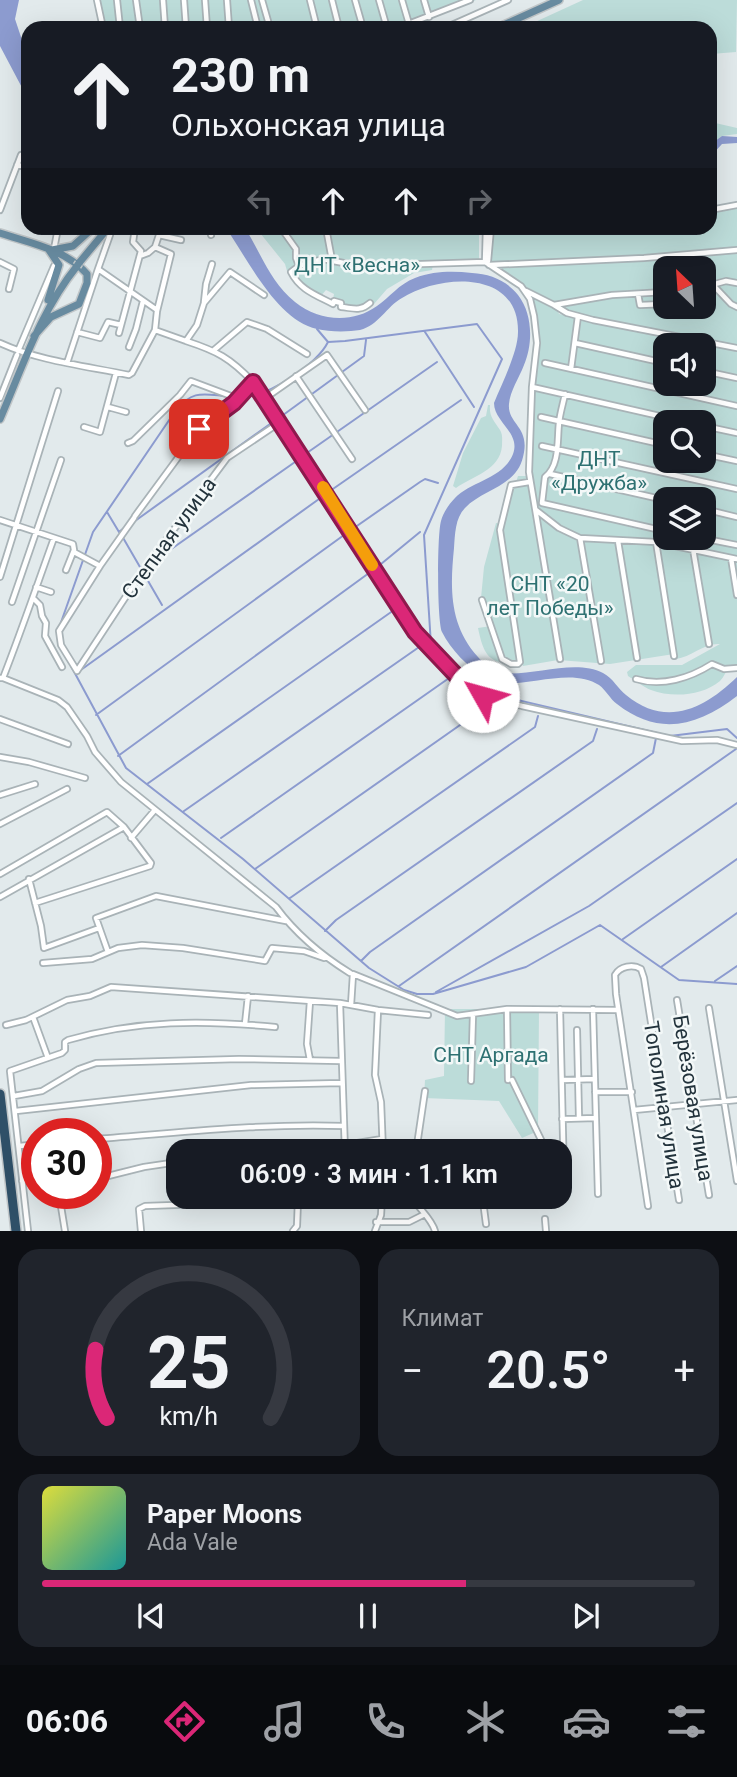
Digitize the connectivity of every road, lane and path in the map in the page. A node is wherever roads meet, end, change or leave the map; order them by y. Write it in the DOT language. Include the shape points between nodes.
graph roads {
  1 [pos="97,0"];
  2 [pos="117,0"];
  3 [pos="136,0"];
  4 [pos="163,0"];
  5 [pos="184,0"];
  6 [pos="205,0"];
  7 [pos="228,0"];
  8 [pos="251,0"];
  9 [pos="262,0"];
  10 [pos="310,0"];
  11 [pos="332,0"];
  12 [pos="355,0"];
  13 [pos="379,0"];
  14 [pos="402,0"];
  15 [pos="425,0"];
  16 [pos="448,0"];
  17 [pos="470,0"];
  18 [pos="509,0"];
  19 [pos="552,0"];
  20 [pos="559,0"];
  21 [pos="450,8"];
  22 [pos="429,16"];
  23 [pos="102,21"];
  24 [pos="119,21"];
  25 [pos="139,21"];
  26 [pos="164,21"];
  27 [pos="186,21"];
  28 [pos="206,21"];
  29 [pos="229,21"];
  30 [pos="256,21"];
  31 [pos="268,21"];
  32 [pos="315,21"];
  33 [pos="337,21"];
  34 [pos="361,21"];
  35 [pos="385,21"];
  36 [pos="407,21"];
  37 [pos="416,21"];
  38 [pos="461,21"];
  39 [pos="506,21"];
  40 [pos="512,21"];
  41 [pos="21,155"];
  42 [pos="17,165"];
  43 [pos="21,166"];
  44 [pos="10,186"];
  45 [pos="2,187"];
  46 [pos="737,205"];
  47 [pos="717,209"];
  48 [pos="0,211"];
  49 [pos="0,233"];
  50 [pos="56,235"];
  51 [pos="85,235"];
  52 [pos="103,235"];
  53 [pos="106,235"];
  54 [pos="134,235"];
  55 [pos="286,235"];
  56 [pos="327,235"];
  57 [pos="489,235"];
  58 [pos="181,240"];
  59 [pos="155,247"];
  60 [pos="51,250"];
  61 [pos="737,250"];
  62 [pos="140,256"];
  63 [pos="332,260"];
  64 [pos="0,262"];
  65 [pos="487,263"];
  66 [pos="77,264"];
  67 [pos="212,264"];
  68 [pos="54,266"];
  69 [pos="299,266"];
  70 [pos="98,269"];
  71 [pos="716,284"];
  72 [pos="737,284"];
  73 [pos="61,286"];
  74 [pos="716,288"];
  75 [pos="9,289"];
  76 [pos="525,291"];
  77 [pos="130,292"];
  78 [pos="653,293"];
  79 [pos="638,294"];
  80 [pos="264,295"];
  81 [pos="143,301"];
  82 [pos="47,303"];
  83 [pos="204,303"];
  84 [pos="370,303"];
  85 [pos="653,304"];
  86 [pos="554,305"];
  87 [pos="73,307"];
  88 [pos="737,307"];
  89 [pos="157,310"];
  90 [pos="43,316"];
  91 [pos="578,316"];
  92 [pos="121,325"];
  93 [pos="155,330"];
  94 [pos="77,331"];
  95 [pos="119,333"];
  96 [pos="34,336"];
  97 [pos="186,341"];
  98 [pos="0,343"];
  99 [pos="575,343"];
  100 [pos="128,347"];
  101 [pos="737,348"];
  102 [pos="214,350"];
  103 [pos="20,353"];
  104 [pos="307,354"];
  105 [pos="653,360"];
  106 [pos="67,363"];
  107 [pos="545,363"];
  108 [pos="571,369"];
  109 [pos="116,373"];
  110 [pos="716,374"];
  111 [pos="296,376"];
  112 [pos="737,379"];
  113 [pos="253,382"];
  114 [pos="532,387"];
  115 [pos="58,391"];
  116 [pos="565,394"];
  117 [pos="0,398"];
  118 [pos="239,399"];
  119 [pos="264,399"];
  120 [pos="3,405"];
  121 [pos="737,406"];
  122 [pos="108,407"];
  123 [pos="365,410"];
  124 [pos="126,412"];
  125 [pos="653,414"];
  126 [pos="541,418"];
  127 [pos="0,419"];
  128 [pos="559,422"];
  129 [pos="279,423"];
  130 [pos="83,427"];
  131 [pos="716,429"];
  132 [pos="737,433"];
  133 [pos="653,442"];
  134 [pos="128,443"];
  135 [pos="541,446"];
  136 [pos="558,449"];
  137 [pos="716,457"];
  138 [pos="352,459"];
  139 [pos="61,460"];
  140 [pos="737,461"];
  141 [pos="550,474"];
  142 [pos="529,482"];
  143 [pos="737,489"];
  144 [pos="653,497"];
  145 [pos="535,510"];
  146 [pos="716,512"];
  147 [pos="737,517"];
  148 [pos="0,520"];
  149 [pos="16,525"];
  150 [pos="653,528"];
  151 [pos="37,532"];
  152 [pos="54,538"];
  153 [pos="580,538"];
  154 [pos="618,541"];
  155 [pos="716,541"];
  156 [pos="653,542"];
  157 [pos="737,545"];
  158 [pos="657,550"];
  159 [pos="693,550"];
  160 [pos="698,550"];
  161 [pos="74,552"];
  162 [pos="734,558"];
  163 [pos="100,566"];
  164 [pos="66,570"];
  165 [pos="0,578"];
  166 [pos="36,587"];
  167 [pos="51,592"];
  168 [pos="737,595"];
  169 [pos="34,599"];
  170 [pos="482,600"];
  171 [pos="12,602"];
  172 [pos="709,644"];
  173 [pos="674,656"];
  174 [pos="637,658"];
  175 [pos="560,659"];
  176 [pos="601,661"];
  177 [pos="62,667"];
  178 [pos="737,668"];
  179 [pos="1,678"];
  180 [pos="636,679"];
  181 [pos="0,719"];
  182 [pos="68,744"];
  183 [pos="737,746"];
  184 [pos="0,757"];
  185 [pos="85,778"];
  186 [pos="35,784"];
  187 [pos="67,789"];
  188 [pos="0,795"];
  189 [pos="154,811"];
  190 [pos="0,824"];
  191 [pos="124,827"];
  192 [pos="131,838"];
  193 [pos="0,874"];
  194 [pos="29,879"];
  195 [pos="0,897"];
  196 [pos="36,903"];
  197 [pos="286,921"];
  198 [pos="99,928"];
  199 [pos="108,952"];
  200 [pos="329,960"];
  201 [pos="43,963"];
  202 [pos="350,973"];
  203 [pos="248,996"];
  204 [pos="677,1000"];
  205 [pos="310,1001"];
  206 [pos="340,1003"];
  207 [pos="351,1005"];
  208 [pos="709,1008"];
  209 [pos="507,1009"];
  210 [pos="560,1009"];
  211 [pos="593,1009"];
  212 [pos="378,1010"];
  213 [pos="617,1010"];
  214 [pos="473,1014"];
  215 [pos="428,1015"];
  216 [pos="33,1017"];
  217 [pos="245,1024"];
  218 [pos="6,1025"];
  219 [pos="275,1027"];
  220 [pos="577,1030"];
  221 [pos="48,1058"];
  222 [pos="310,1060"];
  223 [pos="340,1061"];
  224 [pos="595,1079"];
  225 [pos="562,1080"];
  226 [pos="578,1080"];
  227 [pos="471,1081"];
  228 [pos="341,1083"];
  229 [pos="425,1091"];
  230 [pos="595,1092"];
  231 [pos="632,1092"];
  232 [pos="0,1094"];
  233 [pos="13,1096"];
  234 [pos="737,1100"];
  235 [pos="724,1101"];
  236 [pos="695,1103"];
  237 [pos="665,1107"];
  238 [pos="634,1110"];
  239 [pos="16,1111"];
  240 [pos="579,1118"];
  241 [pos="596,1118"];
  242 [pos="562,1119"];
  243 [pos="345,1126"];
  244 [pos="0,1133"];
  245 [pos="112,1137"];
  246 [pos="345,1139"];
  247 [pos="382,1139"];
  248 [pos="418,1139"];
  249 [pos="540,1139"];
  250 [pos="563,1139"];
  251 [pos="20,1146"];
  252 [pos="21,1164"];
  253 [pos="166,1164"];
  254 [pos="9,1166"];
  255 [pos="112,1176"];
  256 [pos="737,1181"];
  257 [pos="598,1194"];
  258 [pos="709,1195"];
  259 [pos="679,1200"];
  260 [pos="166,1205"];
  261 [pos="649,1206"];
  262 [pos="25,1209"];
  263 [pos="61,1209"];
  264 [pos="298,1209"];
  265 [pos="381,1209"];
  266 [pos="419,1209"];
  267 [pos="483,1209"];
  268 [pos="423,1215"];
  269 [pos="545,1219"];
  270 [pos="376,1222"];
  271 [pos="486,1224"];
  272 [pos="435,1229"];
  273 [pos="16,1231"];
  274 [pos="28,1231"];
  275 [pos="65,1231"];
  276 [pos="141,1231"];
  277 [pos="293,1231"];
  278 [pos="375,1231"];
  279 [pos="546,1231"];
  1 -- 23 [label="street"];
  2 -- 24 [label="street"];
  3 -- 25 [label="street"];
  4 -- 26 [label="street"];
  5 -- 27 [label="street"];
  6 -- 28 [label="street"];
  7 -- 29 [label="street"];
  8 -- 30 [label="street"];
  9 -- 31 [label="street"];
  10 -- 32 [label="street"];
  11 -- 33 [label="street"];
  12 -- 34 [label="street"];
  13 -- 35 [label="street"];
  14 -- 36 [label="street"];
  15 -- 22 [label="street"];
  16 -- 21 [label="street"];
  17 -- 21 [label="street"];
  18 -- 38 [label="street"];
  19 -- 39 [label="main road"];
  20 -- 40 [label="main road"];
  21 -- 22 [label="street"];
  22 -- 37 [label="street"];
  41 -- 42 [label="street"];
  42 -- 43 [label="street"];
  42 -- 44 [label="street"];
  44 -- 45 [label="street"];
  44 -- 48 [label="street"];
  46 -- 47 [label="street"];
  49 -- 60 [label="main road"];
  50 -- 60 [label="street"];
  51 -- 60 [label="main road" via="73,246"];
  52 -- 66 [label="main road"];
  53 -- 70 [label="street"];
  54 -- 62 [label="street"];
  55 -- 69 [label="street" via="296,249"];
  56 -- 63 [label="street"];
  57 -- 65 [label="street"];
  58 -- 59 [label="street" via="159,235"];
  59 -- 62 [label="street"];
  59 -- 89 [label="street" via="171,254"];
  60 -- 82 [label="main road" via="59,265"];
  60 -- 87 [label="main road" via="87,274 83,296"];
  61 -- 65 [label="street"];
  62 -- 77 [label="street"];
  63 -- 65 [label="street" via="359,267"];
  63 -- 69 [label="street"];
  64 -- 75 [label="street" via="13,269"];
  65 -- 76 [label="street"];
  66 -- 73 [label="main road"];
  66 -- 82 [label="main road"];
  67 -- 83 [label="street"];
  68 -- 103 [label="street"];
  69 -- 84 [label="street" via="291,272 296,282 321,299 358,310"];
  70 -- 77 [label="street"];
  70 -- 94 [label="street"];
  71 -- 72 [label="street"];
  73 -- 87 [label="main road" via="62,301"];
  73 -- 90 [label="main road"];
  74 -- 88 [label="street"];
  76 -- 86 [label="street"];
  76 -- 114 [label="street" via="537,335"];
  77 -- 81 [label="street"];
  77 -- 92 [label="street"];
  78 -- 86 [label="street"];
  79 -- 85 [label="street" via="640,305"];
  80 -- 83 [label="street" via="230,272"];
  81 -- 89 [label="street"];
  81 -- 100 [label="street"];
  82 -- 90 [label="main road"];
  83 -- 97 [label="street"];
  86 -- 91 [label="street"];
  87 -- 96 [label="main road" via="51,317"];
  89 -- 93 [label="street"];
  90 -- 96 [label="main road"];
  91 -- 99 [label="street"];
  91 -- 101 [label="street"];
  92 -- 94 [label="street" via="108,322 100,338"];
  92 -- 95 [label="street"];
  93 -- 97 [label="street"];
  93 -- 109 [label="street" via="136,370 128,375"];
  94 -- 106 [label="street"];
  96 -- 103 [label="main road"];
  97 -- 102 [label="street"];
  98 -- 103 [label="street"];
  99 -- 105 [label="street"];
  99 -- 108 [label="street"];
  102 -- 104 [label="street" via="247,322"];
  102 -- 113 [label="street"];
  103 -- 106 [label="street"];
  103 -- 117 [label="street"];
  103 -- 120 [label="main road"];
  106 -- 109 [label="street"];
  107 -- 108 [label="street"];
  108 -- 121 [label="street"];
  109 -- 122 [label="street"];
  110 -- 112 [label="street"];
  111 -- 119 [label="street"];
  111 -- 123 [label="street" via="328,356"];
  111 -- 138 [label="street"];
  113 -- 118 [label="street"];
  113 -- 119 [label="street"];
  114 -- 116 [label="street"];
  114 -- 142 [label="street"];
  115 -- 149 [label="street"];
  116 -- 125 [label="street"];
  116 -- 128 [label="street"];
  118 -- 134 [label="street" via="191,381"];
  118 -- 163 [label="street" via="204,423"];
  119 -- 129 [label="street"];
  120 -- 127 [label="main road"];
  122 -- 124 [label="street"];
  122 -- 130 [label="street" via="100,432"];
  126 -- 128 [label="street"];
  128 -- 133 [label="street"];
  128 -- 136 [label="street"];
  129 -- 163 [label="street, Степная улица" via="227,458 75,670 58,635"];
  129 -- 183 [label="street" via="415,632 470,690 682,741 717,740"];
  131 -- 132 [label="street"];
  135 -- 136 [label="street"];
  136 -- 141 [label="street"];
  136 -- 143 [label="street"];
  137 -- 140 [label="street"];
  139 -- 151 [label="street"];
  141 -- 144 [label="street"];
  141 -- 150 [label="street" via="545,477 542,503"];
  142 -- 145 [label="street"];
  142 -- 170 [label="street" via="511,485 500,530 520,662 502,659"];
  145 -- 153 [label="street"];
  145 -- 175 [label="street"];
  146 -- 147 [label="street"];
  148 -- 149 [label="street"];
  149 -- 151 [label="street"];
  149 -- 165 [label="street"];
  151 -- 152 [label="street"];
  151 -- 171 [label="street"];
  152 -- 161 [label="street" via="73,544"];
  152 -- 166 [label="street"];
  153 -- 154 [label="street"];
  153 -- 176 [label="street"];
  154 -- 156 [label="street"];
  154 -- 174 [label="street"];
  155 -- 157 [label="street"];
  158 -- 173 [label="street"];
  159 -- 172 [label="street"];
  160 -- 162 [label="street"];
  161 -- 163 [label="street"];
  161 -- 164 [label="street"];
  162 -- 168 [label="street"];
  166 -- 167 [label="street"];
  166 -- 169 [label="street"];
  169 -- 177 [label="street" via="46,623 45,636"];
  169 -- 179 [label="street"];
  178 -- 180 [label="street" via="712,664 680,679"];
  179 -- 189 [label="street" via="58,700 95,752"];
  181 -- 182 [label="street"];
  184 -- 185 [label="street"];
  186 -- 188 [label="street"];
  187 -- 190 [label="street"];
  189 -- 192 [label="street"];
  189 -- 197 [label="street" via="276,907"];
  191 -- 192 [label="street"];
  191 -- 193 [label="street" via="107,813"];
  191 -- 194 [label="street"];
  192 -- 196 [label="street" via="150,866"];
  194 -- 195 [label="street"];
  194 -- 196 [label="street"];
  196 -- 198 [label="street" via="44,948"];
  197 -- 198 [label="street" via="156,896 96,918"];
  197 -- 200 [label="street"];
  198 -- 199 [label="street"];
  199 -- 200 [label="street" via="142,945 265,961 272,948 304,951"];
  199 -- 201 [label="street" via="92,959"];
  200 -- 202 [label="street"];
  203 -- 205 [label="street"];
  203 -- 216 [label="street" via="111,987 67,1000"];
  203 -- 217 [label="street"];
  204 -- 236 [label="street, Берёзовая улица"];
  205 -- 206 [label="street"];
  205 -- 222 [label="street"];
  206 -- 207 [label="street"];
  206 -- 223 [label="street"];
  207 -- 212 [label="street"];
  207 -- 214 [label="street" via="353,974 457,1016"];
  208 -- 235 [label="street"];
  209 -- 210 [label="street"];
  209 -- 214 [label="street"];
  209 -- 249 [label="street" via="510,1080"];
  210 -- 211 [label="street"];
  210 -- 225 [label="street"];
  211 -- 213 [label="street"];
  211 -- 224 [label="street"];
  212 -- 215 [label="street"];
  212 -- 247 [label="street" via="375,1075"];
  213 -- 231 [label="street"];
  213 -- 237 [label="street, Тополиная улица" via="615,975 632,966 641,969"];
  214 -- 227 [label="street"];
  216 -- 218 [label="street"];
  216 -- 221 [label="street"];
  217 -- 219 [label="street"];
  217 -- 221 [label="street" via="195,1022 105,1029 66,1041 64,1051"];
  220 -- 226 [label="street"];
  221 -- 233 [label="street" via="10,1071"];
  222 -- 223 [label="street"];
  222 -- 233 [label="street" via="96,1063 42,1091"];
  223 -- 228 [label="street"];
  224 -- 226 [label="street"];
  224 -- 230 [label="street"];
  225 -- 226 [label="street"];
  225 -- 242 [label="street"];
  226 -- 240 [label="street"];
  228 -- 239 [label="street" via="251,1085"];
  228 -- 243 [label="street"];
  229 -- 248 [label="street"];
  230 -- 231 [label="street"];
  230 -- 241 [label="street"];
  231 -- 238 [label="street"];
  232 -- 254 [label="highway"];
  233 -- 239 [label="street"];
  234 -- 235 [label="street"];
  235 -- 236 [label="street"];
  235 -- 256 [label="street"];
  236 -- 237 [label="street"];
  236 -- 258 [label="street, Берёзовая улица"];
  237 -- 238 [label="street"];
  237 -- 259 [label="street, Тополиная улица"];
  238 -- 261 [label="street"];
  239 -- 251 [label="street"];
  240 -- 241 [label="street"];
  240 -- 242 [label="street"];
  241 -- 257 [label="street"];
  242 -- 250 [label="street"];
  243 -- 245 [label="street" via="215,1127"];
  243 -- 246 [label="street"];
  244 -- 254 [label="main road"];
  251 -- 252 [label="street"];
  253 -- 255 [label="street"];
  254 -- 273 [label="highway"];
  260 -- 276 [label="street" via="139,1209"];
  262 -- 274 [label="street"];
  263 -- 275 [label="street"];
  264 -- 277 [label="street"];
  265 -- 270 [label="street"];
  266 -- 268 [label="street"];
  267 -- 271 [label="street"];
  268 -- 270 [label="street" via="409,1222"];
  268 -- 272 [label="street"];
  269 -- 279 [label="street"];
  270 -- 278 [label="street"];
}
